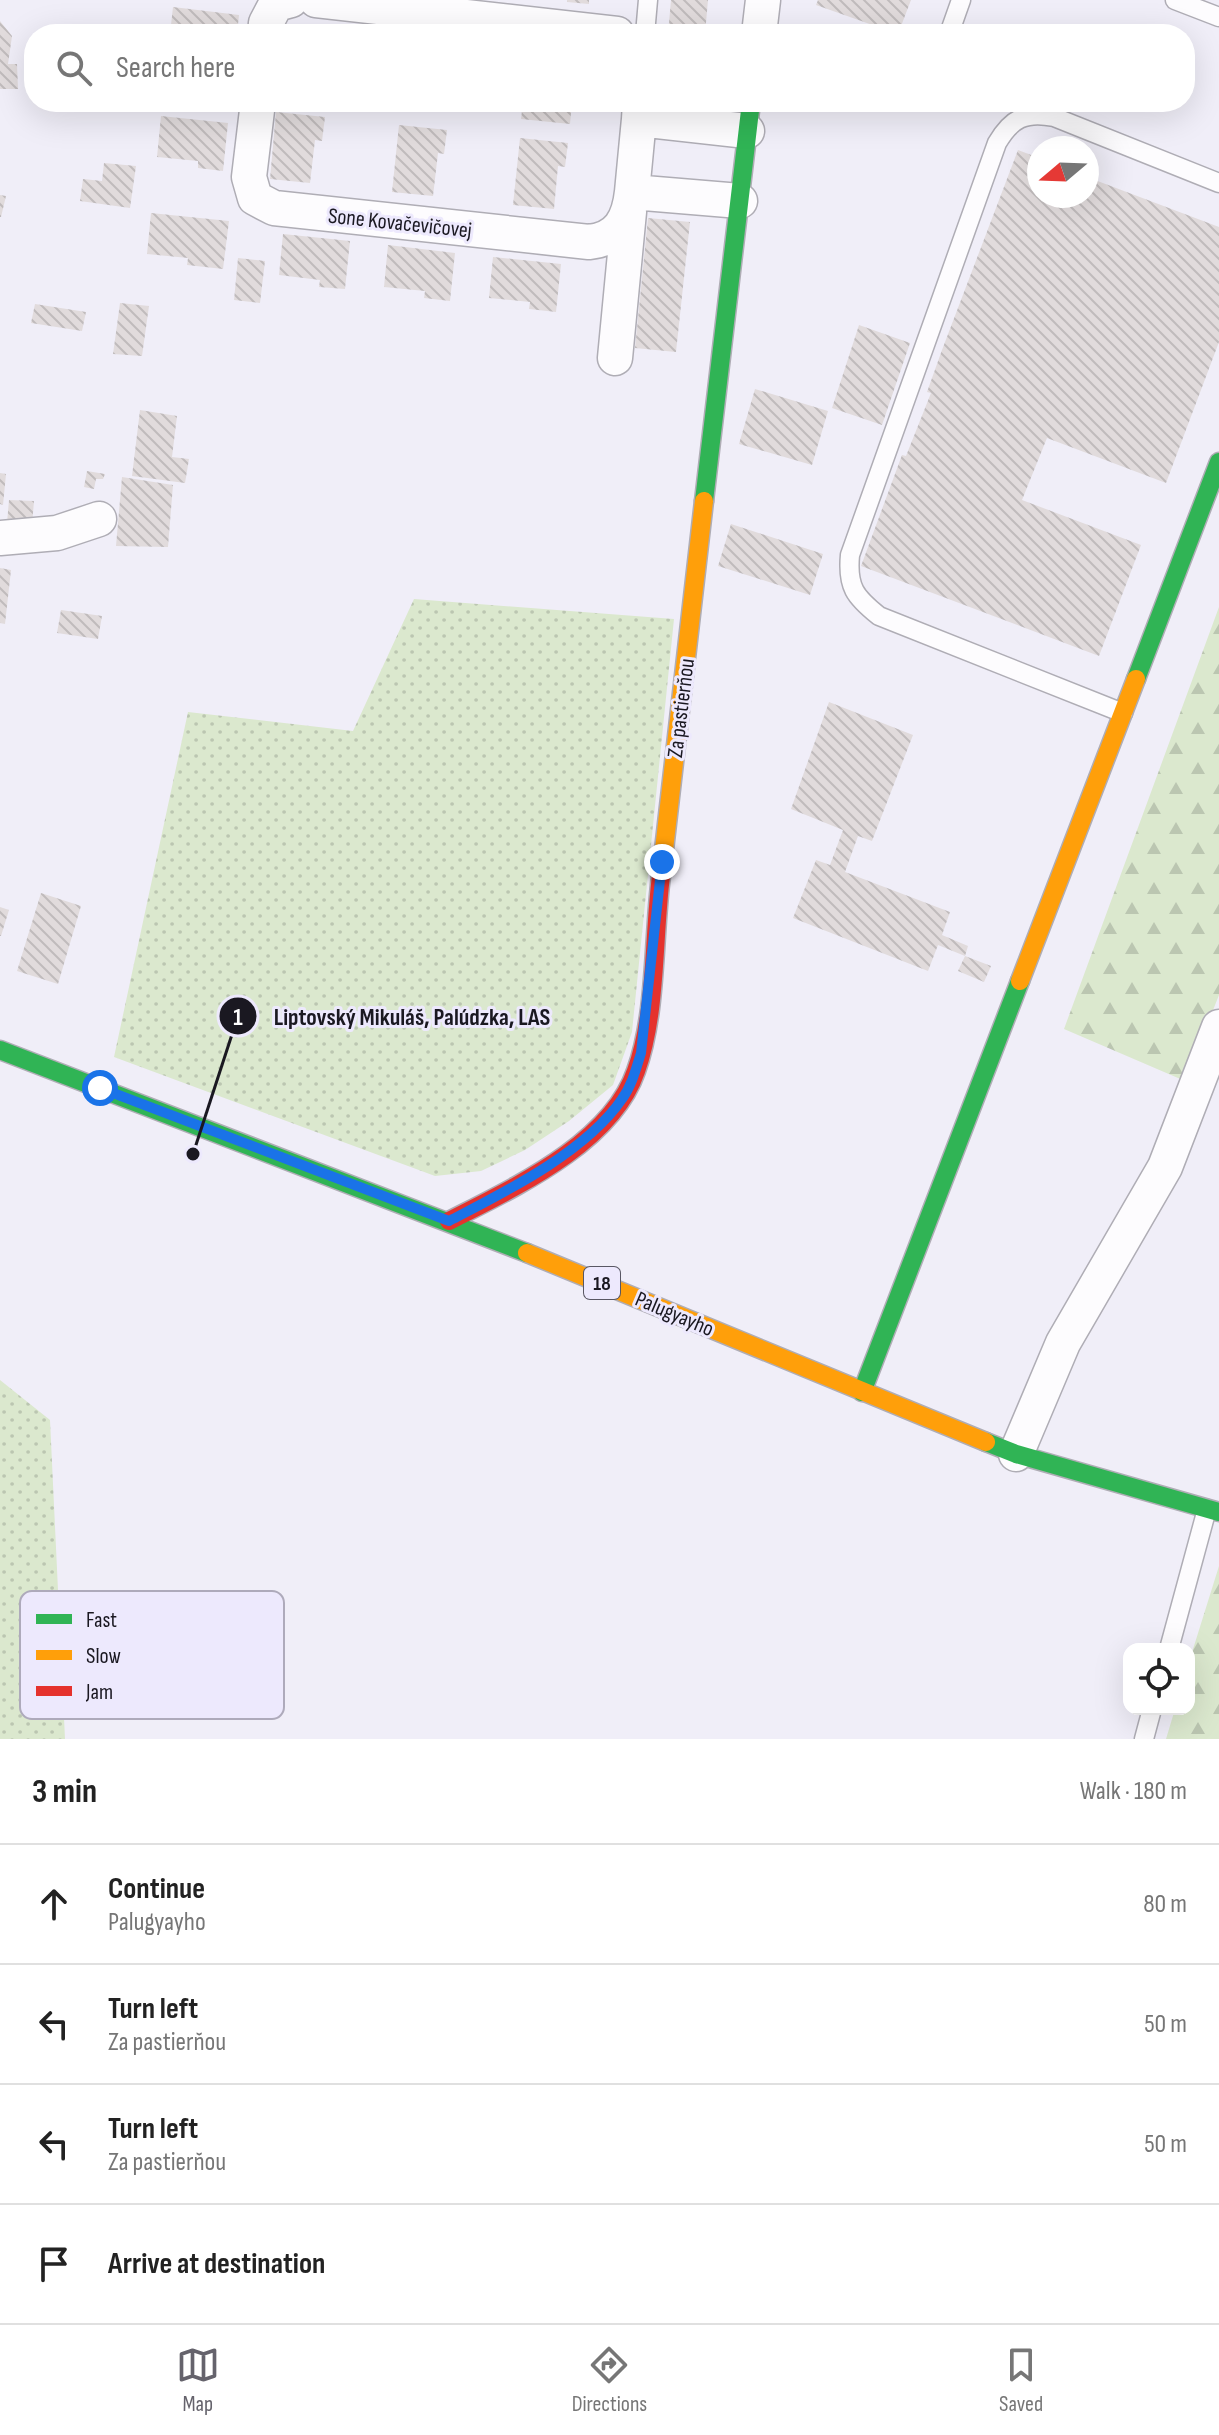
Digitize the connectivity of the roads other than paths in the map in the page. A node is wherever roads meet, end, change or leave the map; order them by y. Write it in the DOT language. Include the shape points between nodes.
graph roads {
  1 [pos="291,0"];
  2 [pos="316,0"];
  3 [pos="648,0"];
  4 [pos="763,0"];
  5 [pos="961,0"];
  6 [pos="1175,0"];
  7 [pos="1219,17"];
  8 [pos="266,24"];
  9 [pos="528,24"];
  10 [pos="646,24"];
  11 [pos="760,24"];
  12 [pos="953,24"];
  13 [pos="257,112"];
  14 [pos="639,112"];
  15 [pos="657,112"];
  16 [pos="749,117"];
  17 [pos="1219,183"];
  18 [pos="740,201"];
  19 [pos="631,202"];
  20 [pos="615,358"];
  21 [pos="1219,462"];
  22 [pos="99,519"];
  23 [pos="0,538"];
  24 [pos="1123,713"];
  25 [pos="1219,1027"];
  26 [pos="0,1050"];
  27 [pos="449,1221"];
  28 [pos="862,1392"];
  29 [pos="1016,1454"];
  30 [pos="1213,1510"];
  31 [pos="1171,1643"];
  32 [pos="1150,1715"];
  33 [pos="1144,1739"];
  1 -- 8 [label="street" via="276,4"];
  2 -- 9 [label="street"];
  3 -- 10 [label="lane"];
  4 -- 11 [label="street"];
  5 -- 12 [label="lane"];
  6 -- 7 [label="lane"];
  13 -- 19 [label="street, Sone Kovačevičovej" via="249,177 255,198 274,208 589,242 618,233"];
  14 -- 19 [label="street"];
  15 -- 16 [label="street"];
  16 -- 18 [label="street, Za pastierňou"];
  17 -- 24 [label="lane" via="1054,117 1020,116 1006,128 850,555 853,591 879,616"];
  18 -- 19 [label="street"];
  18 -- 27 [label="street, Za pastierňou" via="647,1007 635,1073 607,1118 566,1153 518,1186"];
  19 -- 20 [label="street"];
  21 -- 24 [label="street"];
  22 -- 23 [label="street" via="69,531"];
  24 -- 28 [label="street"];
  25 -- 29 [label="street" via="1165,1167 1063,1343"];
  26 -- 27 [label="street, Palugyayho / 18"];
  27 -- 28 [label="street, Palugyayho / 18"];
  28 -- 29 [label="street, Palugyayho / 18"];
  29 -- 30 [label="street, Palugyayho / 18"];
  30 -- 31 [label="lane"];
  32 -- 33 [label="lane"];
}
